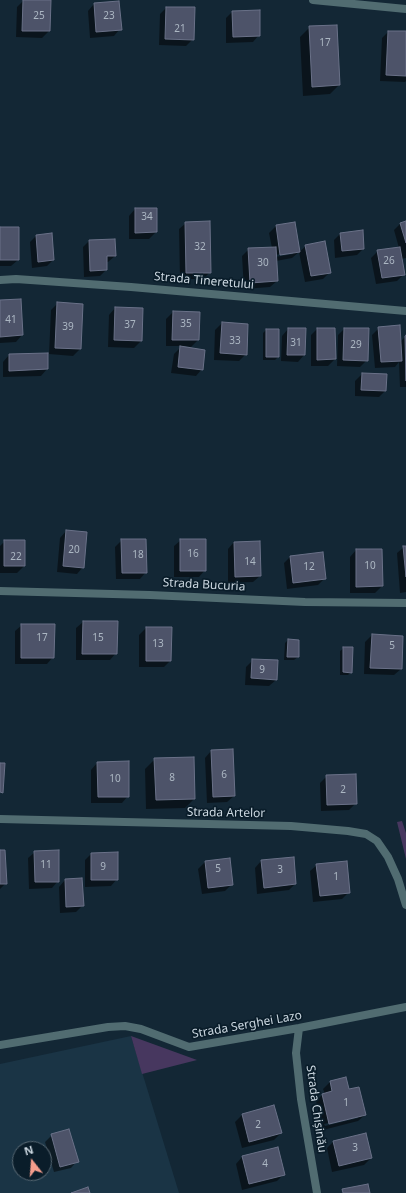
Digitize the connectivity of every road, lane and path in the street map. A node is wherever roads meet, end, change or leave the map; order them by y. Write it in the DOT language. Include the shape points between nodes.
graph roads {
  1 [pos="313,0"];
  2 [pos="406,10"];
  3 [pos="0,280"];
  4 [pos="406,310"];
  5 [pos="0,592"];
  6 [pos="406,603"];
  7 [pos="0,819"];
  8 [pos="406,905"];
  9 [pos="406,1007"];
  10 [pos="299,1028"];
  11 [pos="0,1045"];
  12 [pos="317,1193"];
  1 -- 2 [label="street"];
  3 -- 4 [label="street, Strada Tineretului" via="131,287"];
  5 -- 6 [label="street, Strada Bucuria"];
  7 -- 8 [label="street, Strada Artelor" via="290,826 348,830 366,834 377,842 388,857"];
  9 -- 10 [label="street, Strada Serghei Lazo"];
  10 -- 11 [label="street, Strada Serghei Lazo" via="189,1047 141,1029 125,1026"];
  10 -- 12 [label="street, Strada Chișinău" via="296,1053 299,1084"];
}
